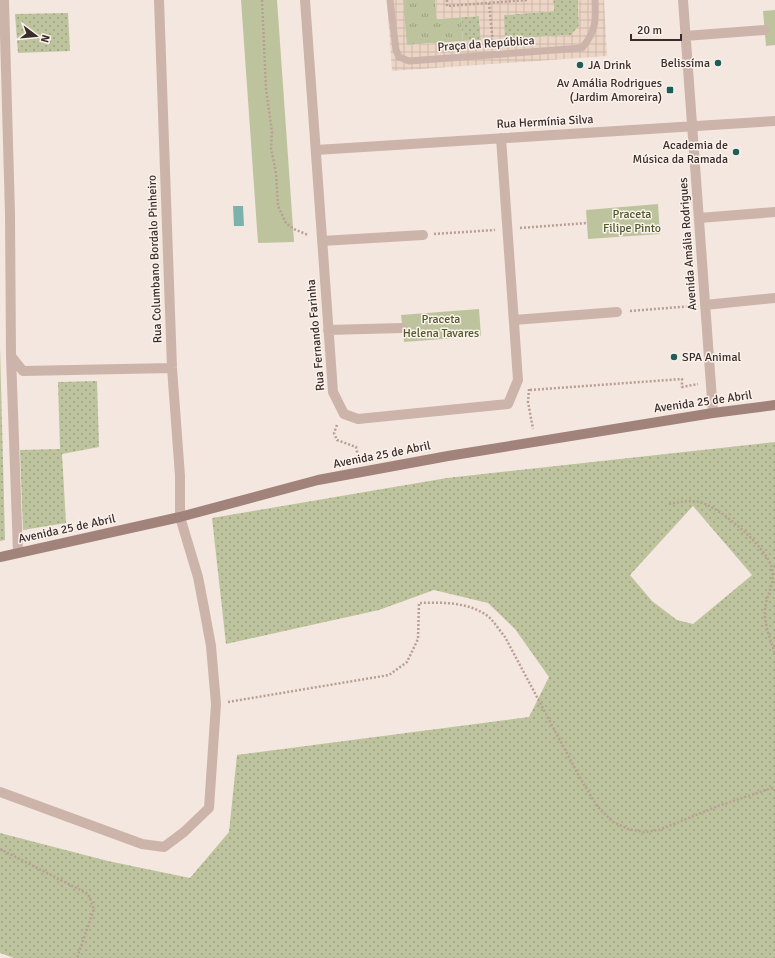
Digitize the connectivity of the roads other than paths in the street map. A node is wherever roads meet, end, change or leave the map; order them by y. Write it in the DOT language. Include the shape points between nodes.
graph roads {
  1 [pos="4,0"];
  2 [pos="159,0"];
  3 [pos="305,0"];
  4 [pos="390,0"];
  5 [pos="595,0"];
  6 [pos="683,0"];
  7 [pos="765,30"];
  8 [pos="685,36"];
  9 [pos="3,85"];
  10 [pos="775,121"];
  11 [pos="691,126"];
  12 [pos="502,138"];
  13 [pos="316,150"];
  14 [pos="775,212"];
  15 [pos="5,213"];
  16 [pos="699,218"];
  17 [pos="423,235"];
  18 [pos="322,241"];
  19 [pos="775,298"];
  20 [pos="706,305"];
  21 [pos="617,312"];
  22 [pos="514,320"];
  23 [pos="402,328"];
  24 [pos="328,330"];
  25 [pos="11,356"];
  26 [pos="172,368"];
  27 [pos="775,405"];
  28 [pos="713,413"];
  29 [pos="180,518"];
  30 [pos="18,553"];
  31 [pos="0,557"];
  32 [pos="0,792"];
  1 -- 9 [label="street"];
  2 -- 26 [label="street, Rua Columbano Bordalo Pinheiro"];
  3 -- 13 [label="street, Rua Fernando Farinha"];
  4 -- 5 [label="lane, Praça da República" via="398,57 409,61 582,48 590,39 596,21"];
  6 -- 8 [label="street, Avenida Amália Rodrigues"];
  7 -- 8 [label="street"];
  8 -- 11 [label="street, Avenida Amália Rodrigues"];
  9 -- 15 [label="street"];
  10 -- 11 [label="street, Rua Hermínia Silva"];
  11 -- 12 [label="street, Rua Hermínia Silva"];
  11 -- 16 [label="street, Avenida Amália Rodrigues"];
  12 -- 13 [label="street, Rua Hermínia Silva"];
  12 -- 22 [label="street"];
  13 -- 18 [label="street, Rua Fernando Farinha"];
  14 -- 16 [label="street"];
  15 -- 25 [label="street"];
  16 -- 20 [label="street, Avenida Amália Rodrigues"];
  17 -- 18 [label="street"];
  18 -- 24 [label="street, Rua Fernando Farinha"];
  19 -- 20 [label="street"];
  20 -- 28 [label="street, Avenida Amália Rodrigues"];
  21 -- 22 [label="street"];
  22 -- 24 [label="street, Rua Fernando Farinha" via="518,380 508,404 358,419 344,414 333,392"];
  23 -- 24 [label="street"];
  25 -- 26 [label="street" via="23,371"];
  25 -- 30 [label="street"];
  26 -- 29 [label="street, Rua Columbano Bordalo Pinheiro" via="180,476"];
  27 -- 28 [label="street, Avenida 25 de Abril"];
  28 -- 29 [label="street, Avenida 25 de Abril" via="318,480"];
  29 -- 30 [label="street, Avenida 25 de Abril"];
  29 -- 32 [label="street, Rua Columbano Bordalo Pinheiro" via="198,577 211,646 216,704 209,808 164,847 142,844"];
  30 -- 31 [label="street, Avenida 25 de Abril"];
}
